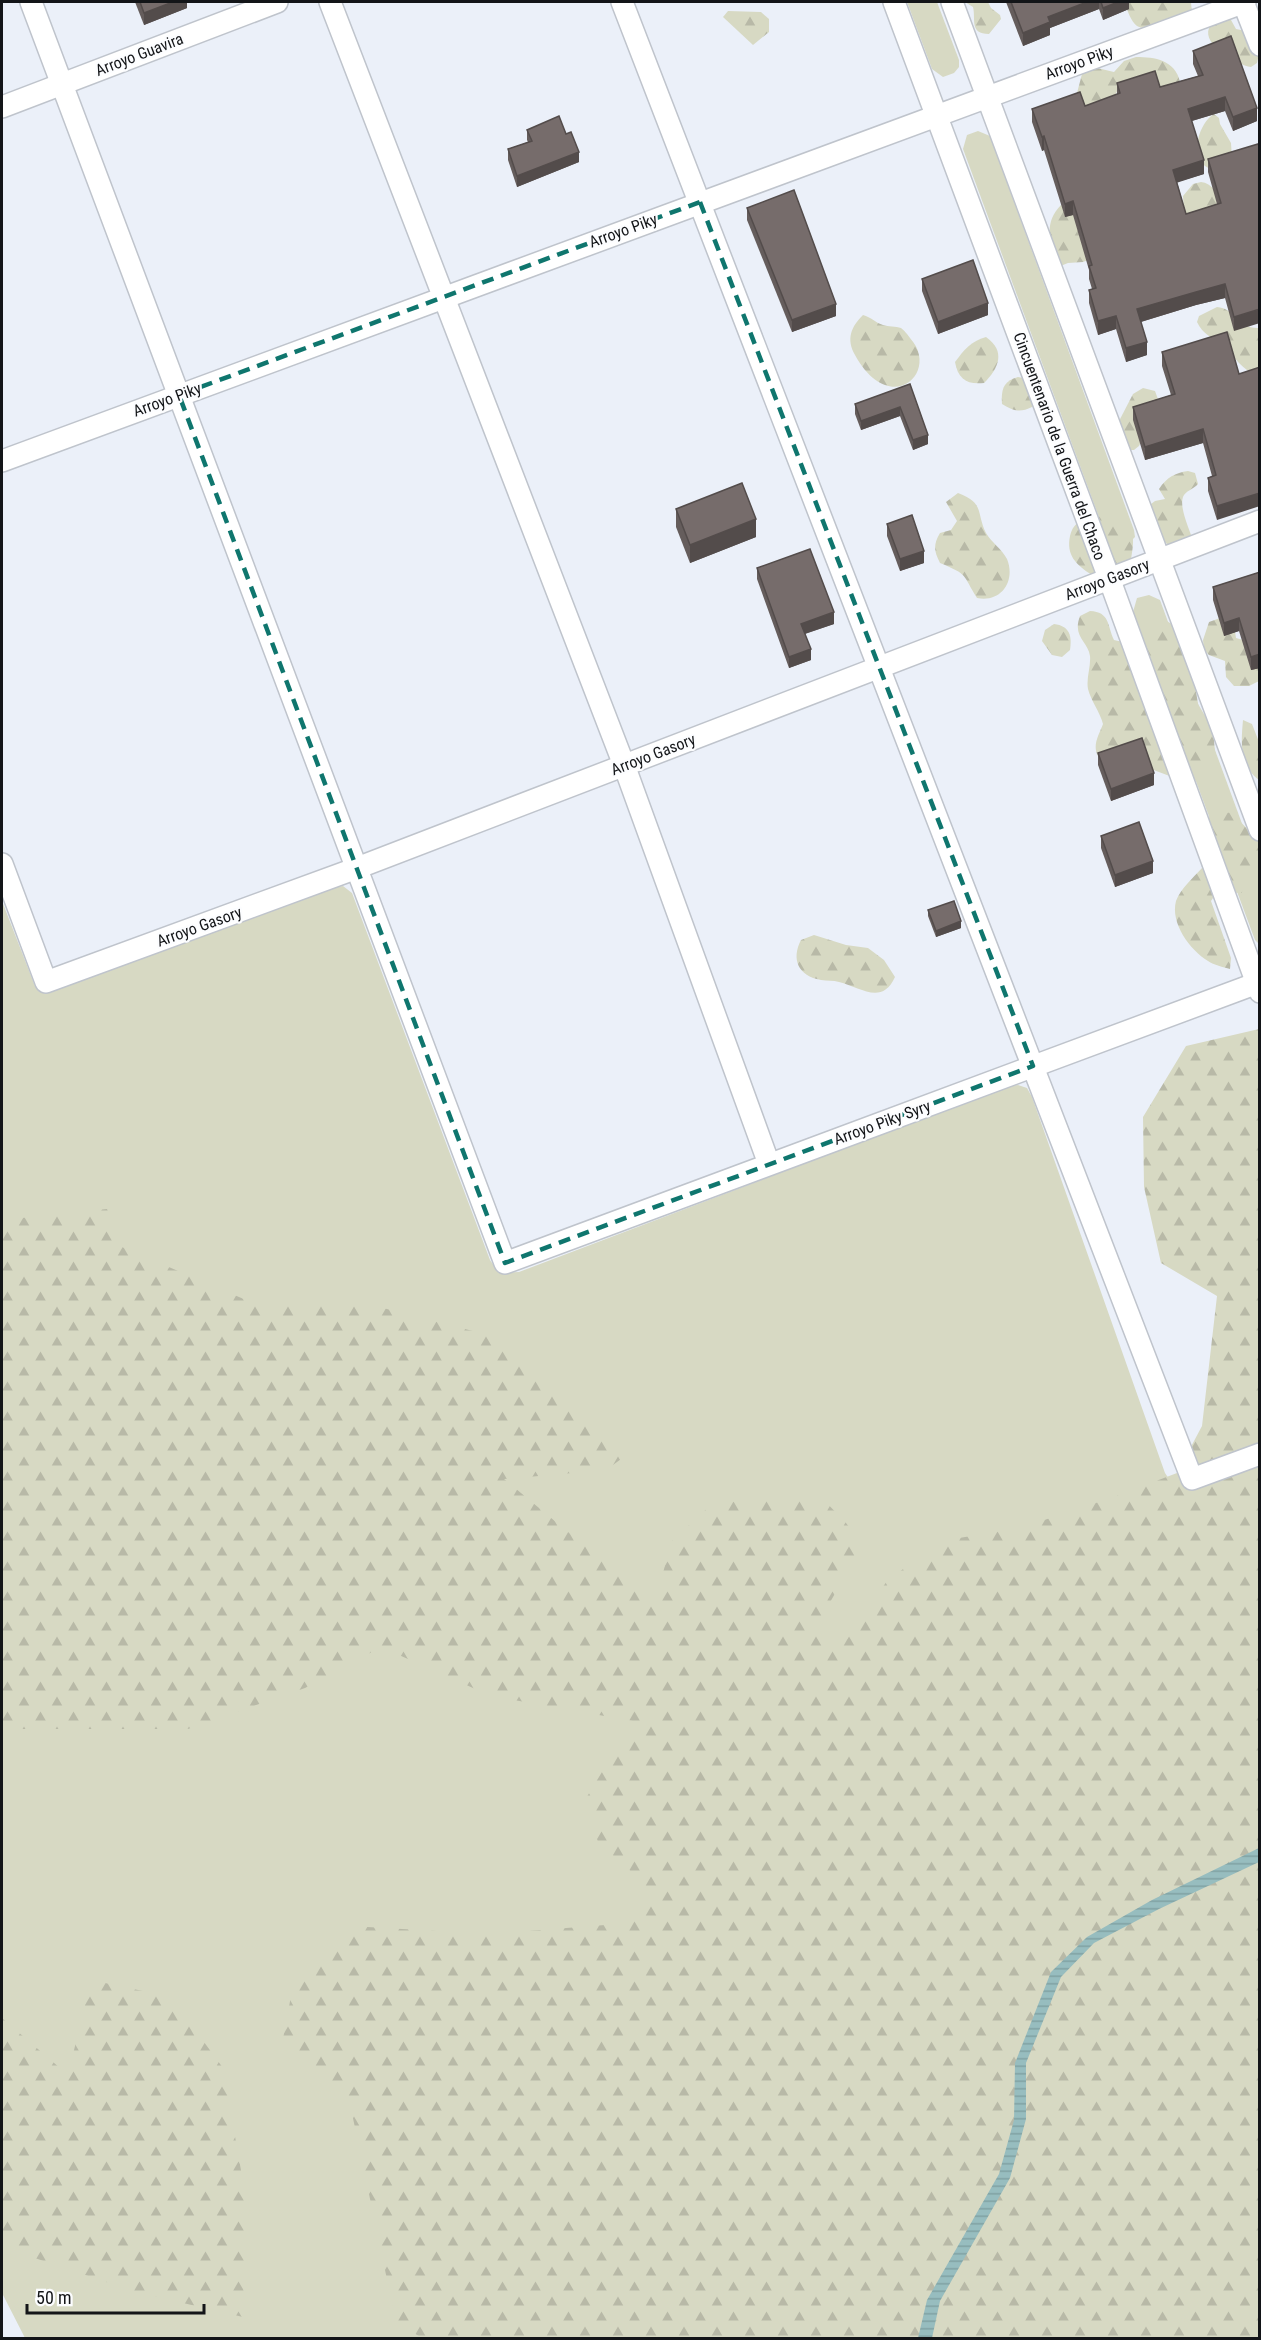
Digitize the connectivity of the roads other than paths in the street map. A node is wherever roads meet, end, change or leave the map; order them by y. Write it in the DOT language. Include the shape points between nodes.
graph roads {
  1 [pos="31,2"];
  2 [pos="276,2"];
  3 [pos="330,2"];
  4 [pos="622,2"];
  5 [pos="894,2"];
  6 [pos="952,2"];
  7 [pos="1244,2"];
  8 [pos="1260,45"];
  9 [pos="62,84"];
  10 [pos="987,96"];
  11 [pos="2,107"];
  12 [pos="936,115"];
  13 [pos="700,202"];
  14 [pos="444,297"];
  15 [pos="179,395"];
  16 [pos="2,461"];
  17 [pos="1260,521"];
  18 [pos="1159,558"];
  19 [pos="1109,578"];
  20 [pos="879,666"];
  21 [pos="624,765"];
  22 [pos="1260,830"];
  23 [pos="2,864"];
  24 [pos="357,868"];
  25 [pos="1258,986"];
  26 [pos="1033,1066"];
  27 [pos="769,1164"];
  28 [pos="1260,1454"];
  1 -- 9 [label="street"];
  2 -- 9 [label="street, Arroyo Guavira"];
  3 -- 14 [label="street"];
  4 -- 13 [label="street"];
  5 -- 12 [label="street, Cincuentenario de la Guerra del Chaco"];
  6 -- 10 [label="street"];
  7 -- 8 [label="street"];
  7 -- 10 [label="street, Arroyo Piky"];
  9 -- 11 [label="street, Arroyo Guavira"];
  9 -- 15 [label="street"];
  10 -- 12 [label="street, Arroyo Piky"];
  10 -- 18 [label="street"];
  12 -- 13 [label="street, Arroyo Piky"];
  12 -- 19 [label="street, Cincuentenario de la Guerra del Chaco"];
  13 -- 14 [label="street, Arroyo Piky"];
  13 -- 20 [label="street"];
  14 -- 15 [label="street, Arroyo Piky"];
  14 -- 21 [label="street"];
  15 -- 16 [label="street, Arroyo Piky"];
  15 -- 24 [label="street"];
  17 -- 18 [label="street, Arroyo Gasory"];
  18 -- 19 [label="street, Arroyo Gasory"];
  18 -- 22 [label="street"];
  19 -- 20 [label="street, Arroyo Gasory"];
  19 -- 25 [label="street, Cincuentenario de la Guerra del Chaco"];
  20 -- 21 [label="street, Arroyo Gasory"];
  20 -- 26 [label="street"];
  21 -- 24 [label="street, Arroyo Gasory"];
  21 -- 27 [label="street"];
  23 -- 24 [label="street, Arroyo Gasory" via="46,982"];
  24 -- 27 [label="street, Arroyo Piky Syry" via="505,1263"];
  25 -- 26 [label="street, Arroyo Piky Syry"];
  26 -- 27 [label="street, Arroyo Piky Syry"];
  26 -- 28 [label="street" via="1192,1479"];
}
